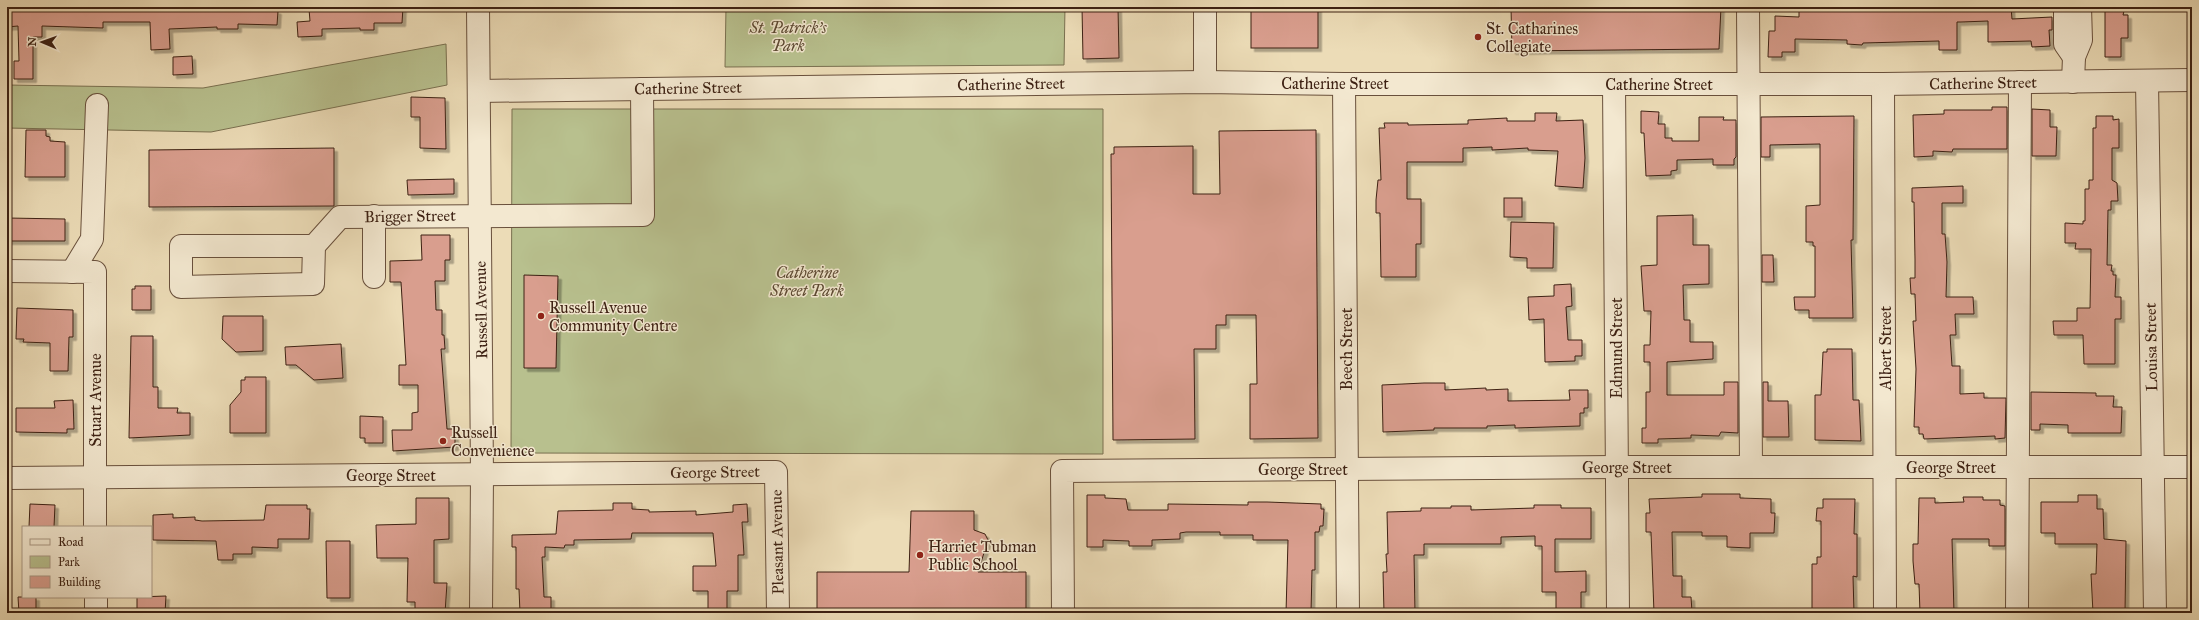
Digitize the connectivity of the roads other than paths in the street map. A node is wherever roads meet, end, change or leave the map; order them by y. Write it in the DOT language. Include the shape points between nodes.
graph roads {
  1 [pos="478,7"];
  2 [pos="1205,7"];
  3 [pos="1748,7"];
  4 [pos="2065,7"];
  5 [pos="2080,7"];
  6 [pos="2074,57"];
  7 [pos="2192,80"];
  8 [pos="2147,81"];
  9 [pos="1205,82"];
  10 [pos="2020,82"];
  11 [pos="2073,82"];
  12 [pos="1750,83"];
  13 [pos="1344,84"];
  14 [pos="1614,84"];
  15 [pos="1883,84"];
  16 [pos="642,89"];
  17 [pos="479,91"];
  18 [pos="97,105"];
  19 [pos="480,215"];
  20 [pos="374,216"];
  21 [pos="314,246"];
  22 [pos="7,272"];
  23 [pos="72,272"];
  24 [pos="374,277"];
  25 [pos="1616,467"];
  26 [pos="2017,467"];
  27 [pos="2153,467"];
  28 [pos="2192,467"];
  29 [pos="1751,468"];
  30 [pos="1885,468"];
  31 [pos="1346,469"];
  32 [pos="776,472"];
  33 [pos="482,475"];
  34 [pos="7,478"];
  35 [pos="94,478"];
  36 [pos="95,526"];
  37 [pos="96,598"];
  38 [pos="96,613"];
  39 [pos="481,613"];
  40 [pos="778,613"];
  41 [pos="1063,613"];
  42 [pos="1348,613"];
  43 [pos="1618,613"];
  44 [pos="1885,613"];
  45 [pos="2017,613"];
  46 [pos="2155,613"];
  1 -- 17 [label="street, Russell Avenue"];
  2 -- 9 [label="street"];
  3 -- 12 [label="street"];
  4 -- 6 [label="street" via="2065,44"];
  5 -- 6 [label="street" via="2081,40"];
  6 -- 11 [label="street"];
  7 -- 8 [label="street, Catherine Street"];
  8 -- 11 [label="street, Catherine Street"];
  8 -- 27 [label="street, Louisa Street"];
  9 -- 13 [label="street, Catherine Street"];
  9 -- 16 [label="street, Catherine Street"];
  10 -- 11 [label="street, Catherine Street"];
  10 -- 15 [label="street, Catherine Street"];
  10 -- 26 [label="street"];
  12 -- 14 [label="street, Catherine Street"];
  12 -- 15 [label="street, Catherine Street"];
  12 -- 29 [label="street"];
  13 -- 14 [label="street, Catherine Street"];
  13 -- 31 [label="street, Beech Street"];
  14 -- 25 [label="street, Edmund Street"];
  15 -- 30 [label="street, Albert Street"];
  16 -- 17 [label="street, Catherine Street"];
  16 -- 19 [label="street, Brigger Street" via="643,215"];
  17 -- 19 [label="street, Russell Avenue"];
  18 -- 23 [label="street" via="92,239"];
  19 -- 20 [label="street, Brigger Street"];
  19 -- 33 [label="street, Russell Avenue"];
  20 -- 21 [label="street, Brigger Street" via="340,217"];
  20 -- 24 [label="street"];
  21 -- 21 [label="street" via="181,246 181,286 314,284"];
  22 -- 23 [label="street"];
  23 -- 35 [label="street, Stuart Avenue" via="95,272"];
  25 -- 29 [label="street, George Street"];
  25 -- 31 [label="street, George Street"];
  25 -- 43 [label="street, Edmund Street"];
  26 -- 27 [label="street, George Street"];
  26 -- 30 [label="street, George Street"];
  26 -- 45 [label="street"];
  27 -- 28 [label="street, George Street"];
  27 -- 46 [label="street, Louisa Street"];
  29 -- 30 [label="street, George Street"];
  30 -- 44 [label="street, Albert Street"];
  31 -- 41 [label="street, George Street" via="1062,471"];
  31 -- 42 [label="street, Beech Street"];
  32 -- 33 [label="street, George Street"];
  32 -- 40 [label="street, Pleasant Avenue"];
  33 -- 35 [label="street, George Street"];
  33 -- 39 [label="street, Russell Avenue"];
  34 -- 35 [label="street, George Street"];
  35 -- 36 [label="street, Stuart Avenue"];
  37 -- 38 [label="street"];
}
